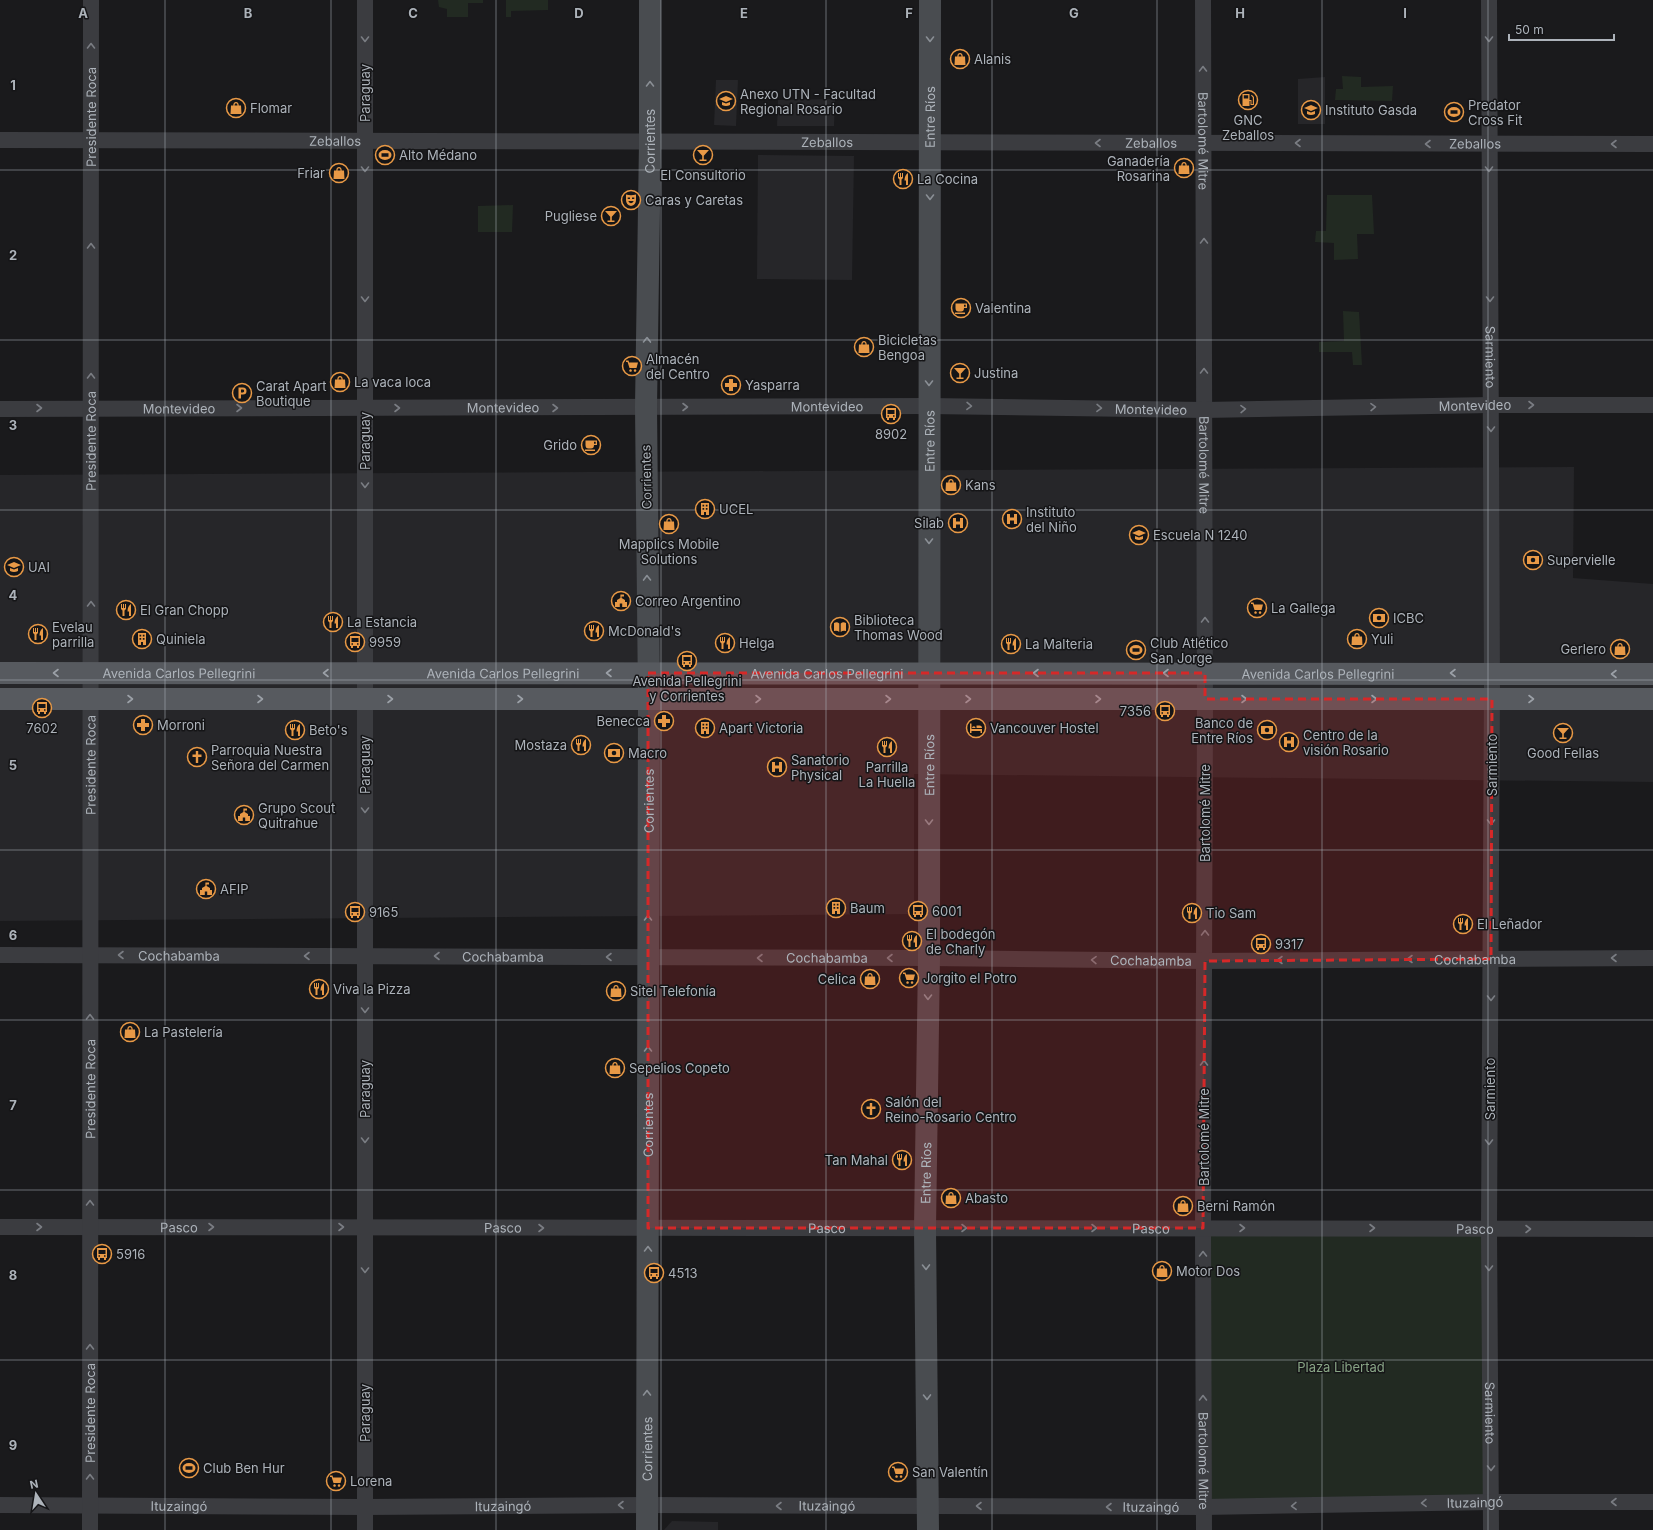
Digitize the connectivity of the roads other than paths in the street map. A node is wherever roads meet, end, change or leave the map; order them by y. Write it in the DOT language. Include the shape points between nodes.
graph roads {
  1 [pos="91,0"];
  2 [pos="365,0"];
  3 [pos="650,0"];
  4 [pos="930,0"];
  5 [pos="1203,0"];
  6 [pos="1488,0"];
  7 [pos="0,140"];
  8 [pos="91,140"];
  9 [pos="365,141"];
  10 [pos="650,142"];
  11 [pos="930,143"];
  12 [pos="1203,143"];
  13 [pos="1489,144"];
  14 [pos="1653,144"];
  15 [pos="1490,405"];
  16 [pos="1653,405"];
  17 [pos="929,406"];
  18 [pos="646,407"];
  19 [pos="91,408"];
  20 [pos="365,408"];
  21 [pos="0,409"];
  22 [pos="1204,410"];
  23 [pos="0,673"];
  24 [pos="91,673"];
  25 [pos="365,673"];
  26 [pos="648,673"];
  27 [pos="929,673"];
  28 [pos="1205,673"];
  29 [pos="1492,674"];
  30 [pos="1653,674"];
  31 [pos="0,699"];
  32 [pos="91,699"];
  33 [pos="365,699"];
  34 [pos="649,699"];
  35 [pos="929,699"];
  36 [pos="1205,699"];
  37 [pos="1492,699"];
  38 [pos="1653,699"];
  39 [pos="0,955"];
  40 [pos="90,955"];
  41 [pos="365,956"];
  42 [pos="648,957"];
  43 [pos="929,958"];
  44 [pos="1653,958"];
  45 [pos="1491,959"];
  46 [pos="1205,961"];
  47 [pos="0,1227"];
  48 [pos="90,1227"];
  49 [pos="365,1228"];
  50 [pos="648,1228"];
  51 [pos="925,1228"];
  52 [pos="1203,1228"];
  53 [pos="1489,1229"];
  54 [pos="1653,1229"];
  55 [pos="1491,1502"];
  56 [pos="1653,1502"];
  57 [pos="0,1505"];
  58 [pos="90,1505"];
  59 [pos="647,1505"];
  60 [pos="928,1506"];
  61 [pos="365,1507"];
  62 [pos="1204,1507"];
  63 [pos="90,1530"];
  64 [pos="365,1530"];
  65 [pos="647,1530"];
  66 [pos="928,1530"];
  67 [pos="1204,1530"];
  68 [pos="1491,1530"];
  8 -- 1 [label="street, Presidente Roca, one-way"];
  2 -- 9 [label="street, Paraguay, one-way"];
  10 -- 3 [label="main road, Corrientes, one-way"];
  4 -- 11 [label="main road, Entre Ríos, one-way"];
  12 -- 5 [label="street, Bartolomé Mitre, one-way"];
  6 -- 13 [label="street, Sarmiento, one-way"];
  7 -- 8 [label="street, Zeballos"];
  8 -- 9 [label="street, Zeballos"];
  19 -- 8 [label="street, Presidente Roca, one-way"];
  9 -- 10 [label="street, Zeballos"];
  9 -- 20 [label="street, Paraguay, one-way"];
  10 -- 11 [label="street, Zeballos"];
  18 -- 10 [label="main road, Corrientes, one-way"];
  12 -- 11 [label="street, Zeballos, one-way"];
  11 -- 17 [label="main road, Entre Ríos, one-way"];
  13 -- 12 [label="street, Zeballos, one-way"];
  22 -- 12 [label="street, Bartolomé Mitre, one-way"];
  14 -- 13 [label="street, Zeballos, one-way"];
  13 -- 15 [label="street, Sarmiento, one-way"];
  15 -- 16 [label="street, Montevideo, one-way"];
  22 -- 15 [label="street, Montevideo, one-way"];
  15 -- 29 [label="street, Sarmiento, one-way"];
  18 -- 17 [label="street, Montevideo, one-way"];
  17 -- 22 [label="street, Montevideo, one-way"];
  17 -- 27 [label="main road, Entre Ríos, one-way"];
  20 -- 18 [label="street, Montevideo, one-way"];
  26 -- 18 [label="main road, Corrientes, one-way"];
  19 -- 20 [label="street, Montevideo, one-way"];
  21 -- 19 [label="street, Montevideo, one-way"];
  24 -- 19 [label="street, Presidente Roca, one-way"];
  20 -- 25 [label="street, Paraguay, one-way"];
  28 -- 22 [label="street, Bartolomé Mitre, one-way"];
  24 -- 23 [label="main road, Avenida Carlos Pellegrini, one-way"];
  25 -- 24 [label="main road, Avenida Carlos Pellegrini, one-way"];
  24 -- 32 [label="street, Presidente Roca"];
  26 -- 25 [label="main road, Avenida Carlos Pellegrini, one-way"];
  25 -- 33 [label="street, Paraguay"];
  26 -- 27 [label="main road, Avenida Carlos Pellegrini"];
  26 -- 34 [label="main road, Corrientes"];
  28 -- 27 [label="main road, Avenida Carlos Pellegrini, one-way"];
  27 -- 35 [label="main road, Entre Ríos"];
  29 -- 28 [label="main road, Avenida Carlos Pellegrini, one-way"];
  28 -- 36 [label="street, Bartolomé Mitre"];
  30 -- 29 [label="main road, Avenida Carlos Pellegrini, one-way"];
  29 -- 37 [label="street, Sarmiento"];
  31 -- 32 [label="main road, Avenida Carlos Pellegrini"];
  32 -- 33 [label="main road, Avenida Carlos Pellegrini, one-way"];
  32 -- 40 [label="street, Presidente Roca"];
  33 -- 34 [label="main road, Avenida Carlos Pellegrini, one-way"];
  33 -- 41 [label="street, Paraguay, one-way"];
  34 -- 35 [label="main road, Avenida Carlos Pellegrini, one-way"];
  42 -- 34 [label="main road, Corrientes, one-way"];
  35 -- 36 [label="main road, Avenida Carlos Pellegrini, one-way"];
  35 -- 43 [label="main road, Entre Ríos, one-way"];
  36 -- 37 [label="main road, Avenida Carlos Pellegrini, one-way"];
  46 -- 36 [label="street, Bartolomé Mitre, one-way"];
  37 -- 38 [label="main road, Avenida Carlos Pellegrini, one-way"];
  37 -- 45 [label="street, Sarmiento, one-way"];
  39 -- 40 [label="street, Cochabamba"];
  41 -- 40 [label="street, Cochabamba, one-way"];
  48 -- 40 [label="street, Presidente Roca, one-way"];
  42 -- 41 [label="street, Cochabamba, one-way"];
  41 -- 49 [label="street, Paraguay, one-way"];
  43 -- 42 [label="street, Cochabamba, one-way"];
  50 -- 42 [label="main road, Corrientes, one-way"];
  46 -- 43 [label="street, Cochabamba, one-way"];
  43 -- 51 [label="main road, Entre Ríos, one-way"];
  44 -- 45 [label="street, Cochabamba, one-way"];
  45 -- 46 [label="street, Cochabamba, one-way"];
  45 -- 53 [label="street, Sarmiento, one-way"];
  52 -- 46 [label="street, Bartolomé Mitre, one-way"];
  47 -- 48 [label="street, Pasco, one-way"];
  48 -- 49 [label="street, Pasco, one-way"];
  58 -- 48 [label="street, Presidente Roca, one-way"];
  49 -- 50 [label="street, Pasco, one-way"];
  49 -- 61 [label="street, Paraguay, one-way"];
  50 -- 51 [label="street, Pasco"];
  59 -- 50 [label="main road, Corrientes, one-way"];
  51 -- 52 [label="street, Pasco, one-way"];
  51 -- 60 [label="main road, Entre Ríos, one-way"];
  52 -- 53 [label="street, Pasco, one-way"];
  62 -- 52 [label="street, Bartolomé Mitre, one-way"];
  53 -- 54 [label="street, Pasco, one-way"];
  53 -- 55 [label="street, Sarmiento, one-way"];
  56 -- 55 [label="street, Ituzaingó, one-way"];
  55 -- 62 [label="street, Ituzaingó, one-way"];
  55 -- 68 [label="street, Sarmiento"];
  57 -- 58 [label="street, Ituzaingó"];
  58 -- 61 [label="street, Ituzaingó"];
  58 -- 63 [label="street, Presidente Roca"];
  60 -- 59 [label="street, Ituzaingó, one-way"];
  59 -- 61 [label="street, Ituzaingó, one-way"];
  59 -- 65 [label="main road, Corrientes"];
  62 -- 60 [label="street, Ituzaingó, one-way"];
  60 -- 66 [label="main road, Entre Ríos"];
  61 -- 64 [label="street, Paraguay"];
  62 -- 67 [label="street, Bartolomé Mitre"];
}
